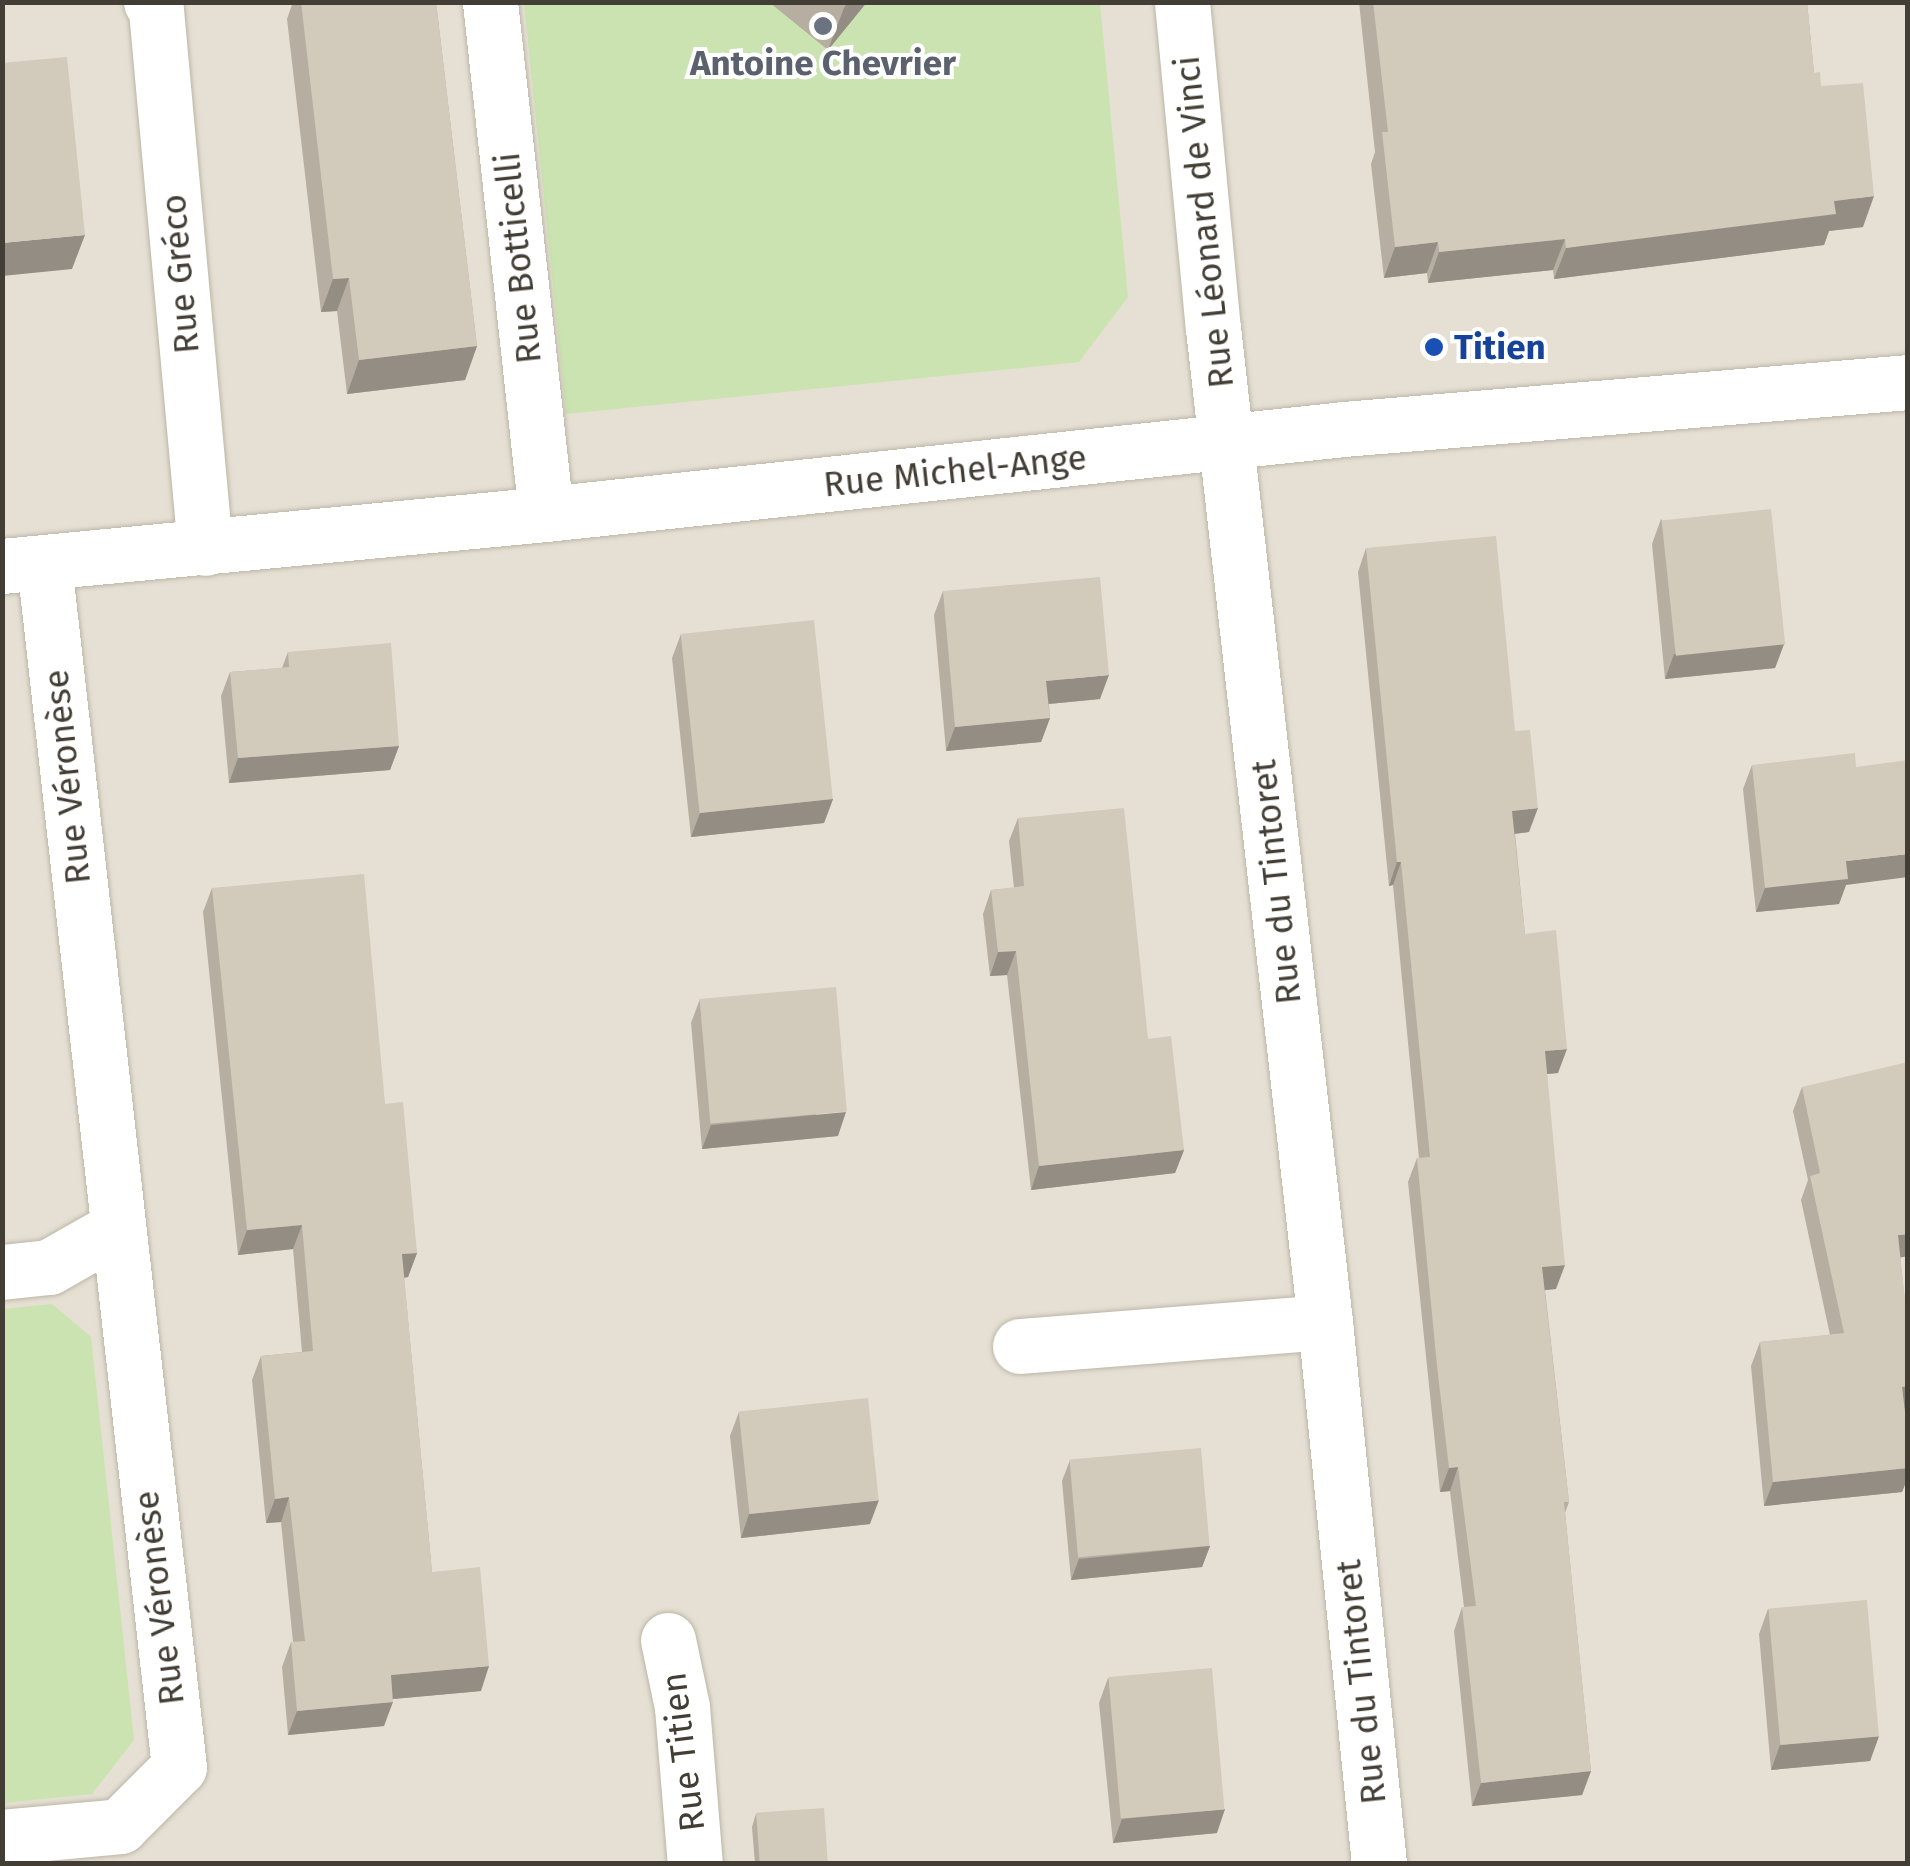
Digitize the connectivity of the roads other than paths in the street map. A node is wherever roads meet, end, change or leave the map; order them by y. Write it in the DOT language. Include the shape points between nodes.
graph roads {
  1 [pos="151,2"];
  2 [pos="490,2"];
  3 [pos="1182,2"];
  4 [pos="1908,382"];
  5 [pos="1226,442"];
  6 [pos="546,514"];
  7 [pos="206,548"];
  8 [pos="23,565"];
  9 [pos="116,1229"];
  10 [pos="2,1272"];
  11 [pos="1326,1322"];
  12 [pos="1020,1346"];
  13 [pos="668,1640"];
  14 [pos="2,1837"];
  15 [pos="696,1864"];
  16 [pos="1379,1864"];
  1 -- 7 [label="street, Rue Gréco"];
  2 -- 6 [label="street, Rue Botticelli"];
  3 -- 5 [label="street, Rue Léonard de Vinci"];
  4 -- 5 [label="street, Rue Michel-Ange"];
  5 -- 6 [label="street, Rue Michel-Ange"];
  5 -- 11 [label="street, Rue du Tintoret"];
  6 -- 7 [label="street, Rue Michel-Ange"];
  7 -- 8 [label="street, Rue Michel-Ange"];
  8 -- 9 [label="street, Rue Véronèse"];
  9 -- 10 [label="street" via="49,1267"];
  9 -- 14 [label="street, Rue Véronèse" via="179,1767 120,1826"];
  11 -- 12 [label="street"];
  11 -- 16 [label="street, Rue du Tintoret"];
  13 -- 15 [label="street, Rue Titien" via="682,1707"];
}
